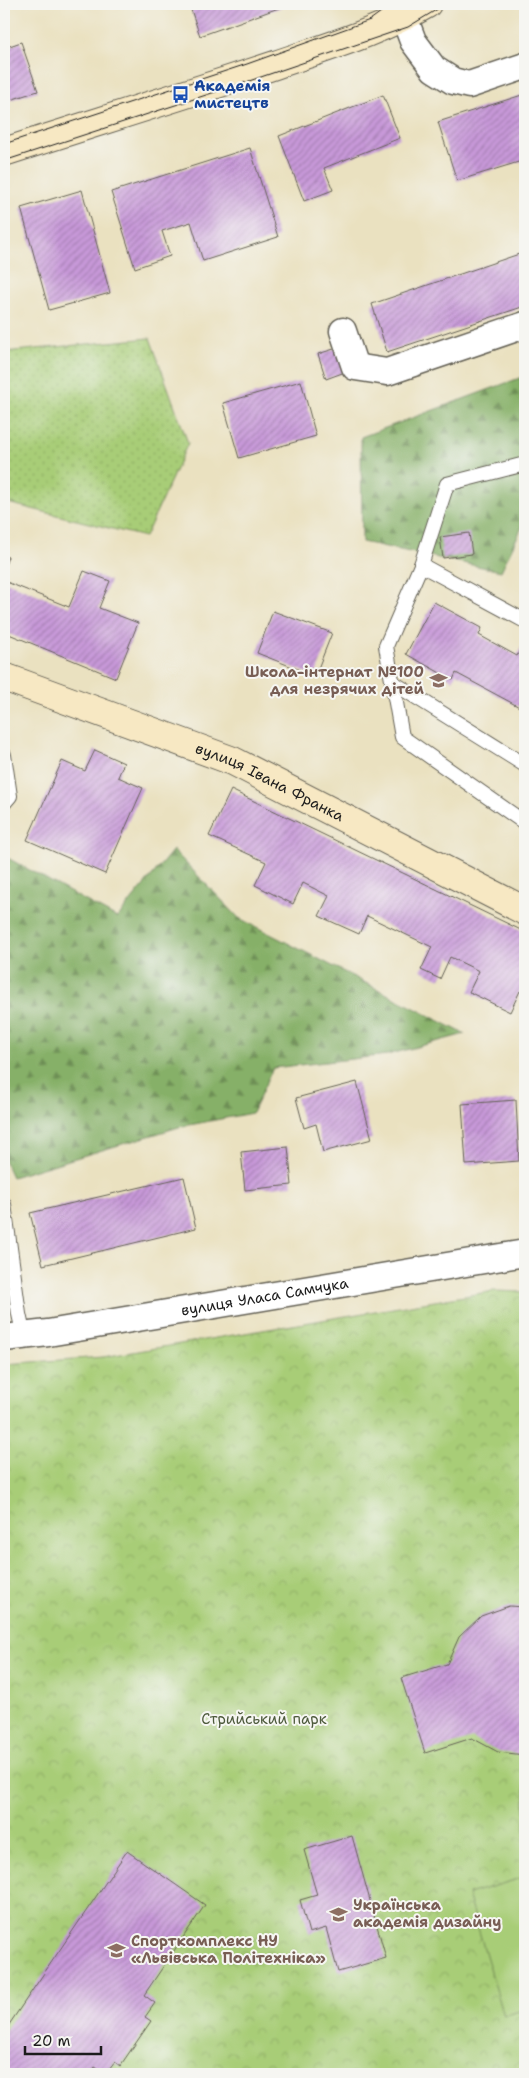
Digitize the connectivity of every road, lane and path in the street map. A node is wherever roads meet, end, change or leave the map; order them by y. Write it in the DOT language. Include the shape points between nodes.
graph roads {
  1 [pos="408,8"];
  2 [pos="525,66"];
  3 [pos="4,152"];
  4 [pos="525,325"];
  5 [pos="343,331"];
  6 [pos="525,464"];
  7 [pos="421,565"];
  8 [pos="525,621"];
  9 [pos="4,677"];
  10 [pos="392,682"];
  11 [pos="4,754"];
  12 [pos="525,765"];
  13 [pos="4,803"];
  14 [pos="525,824"];
  15 [pos="525,911"];
  16 [pos="4,1204"];
  17 [pos="525,1254"];
  18 [pos="14,1337"];
  1 -- 2 [label="street" via="413,41 434,69 453,81 469,85"];
  1 -- 3 [label="main road" via="386,17 370,32"];
  4 -- 5 [label="street" via="387,372 355,367"];
  6 -- 7 [label="lane" via="447,484"];
  7 -- 8 [label="lane"];
  7 -- 10 [label="lane" via="386,646"];
  9 -- 15 [label="main road, вулиця Івана Франка" via="233,762"];
  10 -- 12 [label="lane"];
  10 -- 14 [label="lane" via="402,737"];
  11 -- 13 [label="lane" via="10,796"];
  16 -- 18 [label="lane" via="18,1314"];
  17 -- 18 [label="street, вулиця Уласа Самчука"];
}
